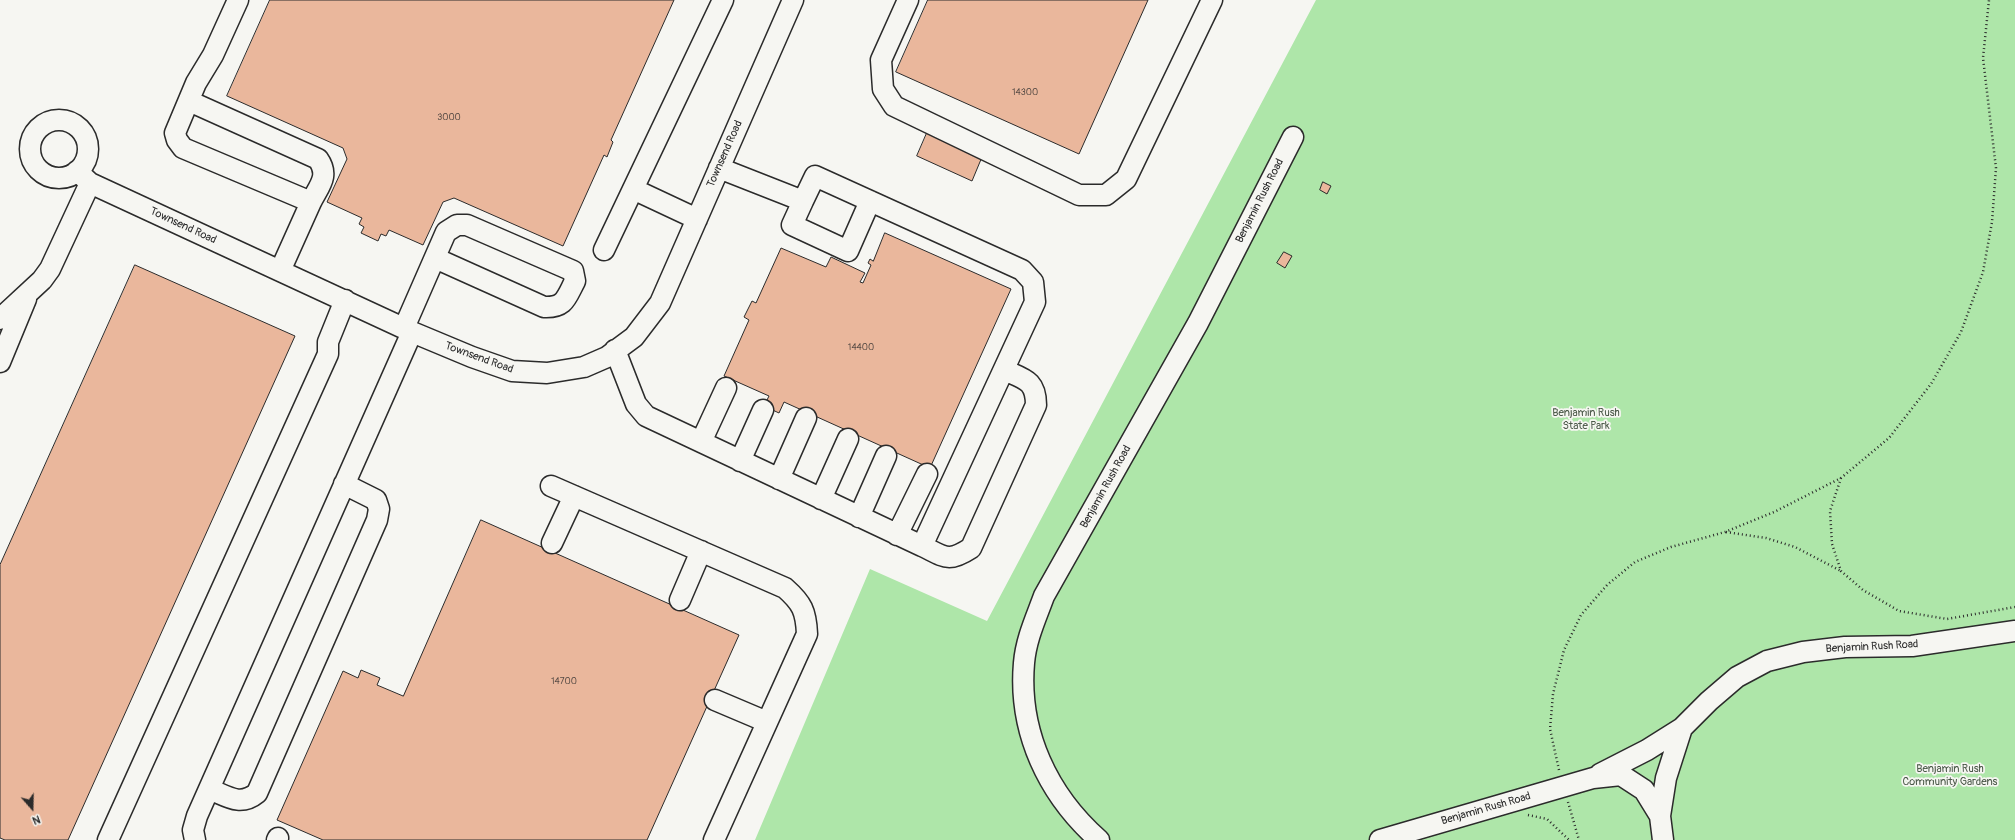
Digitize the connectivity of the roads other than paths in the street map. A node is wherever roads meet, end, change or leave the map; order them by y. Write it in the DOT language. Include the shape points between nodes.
graph roads {
  1 [pos="238,0"];
  2 [pos="723,0"];
  3 [pos="793,0"];
  4 [pos="908,0"];
  5 [pos="1212,0"];
  6 [pos="188,101"];
  7 [pos="1293,137"];
  8 [pos="719,168"];
  9 [pos="633,189"];
  10 [pos="803,201"];
  11 [pos="870,201"];
  12 [pos="310,202"];
  13 [pos="696,219"];
  14 [pos="604,250"];
  15 [pos="435,258"];
  16 [pos="280,270"];
  17 [pos="29,293"];
  18 [pos="345,300"];
  19 [pos="0,319"];
  20 [pos="408,330"];
  21 [pos="615,350"];
  22 [pos="0,362"];
  23 [pos="1004,370"];
  24 [pos="726,388"];
  25 [pos="763,410"];
  26 [pos="806,418"];
  27 [pos="848,439"];
  28 [pos="701,442"];
  29 [pos="886,456"];
  30 [pos="740,461"];
  31 [pos="927,474"];
  32 [pos="779,479"];
  33 [pos="344,484"];
  34 [pos="551,486"];
  35 [pos="574,496"];
  36 [pos="821,499"];
  37 [pos="860,517"];
  38 [pos="897,535"];
  39 [pos="552,543"];
  40 [pos="922,546"];
  41 [pos="701,551"];
  42 [pos="680,600"];
  43 [pos="2015,631"];
  44 [pos="715,700"];
  45 [pos="767,722"];
  46 [pos="1682,728"];
  47 [pos="1593,778"];
  48 [pos="209,789"];
  49 [pos="1660,816"];
  50 [pos="107,832"];
  51 [pos="195,840"];
  52 [pos="714,840"];
  53 [pos="1098,840"];
  54 [pos="1380,840"];
  55 [pos="1663,840"];
  1 -- 6 [label="street"];
  2 -- 9 [label="street"];
  3 -- 8 [label="street, Townsend Road"];
  4 -- 5 [label="street" via="880,60 884,89 894,106 1079,195 1106,195 1126,179"];
  6 -- 12 [label="street" via="175,133 183,148"];
  6 -- 12 [label="street" via="318,159 323,167 324,176"];
  7 -- 53 [label="street, Benjamin Rush Road" via="1198,323 1044,596 1030,630 1024,662 1023,697 1027,726 1040,765 1062,801"];
  8 -- 10 [label="street"];
  8 -- 13 [label="street, Townsend Road"];
  9 -- 13 [label="street"];
  9 -- 14 [label="street"];
  10 -- 11 [label="street" via="815,176"];
  10 -- 11 [label="street" via="792,225 848,251"];
  11 -- 23 [label="street" via="1022,270 1033,282 1035,302"];
  12 -- 16 [label="street"];
  13 -- 21 [label="street, Townsend Road" via="660,303 634,337"];
  15 -- 15 [label="street" via="446,232 457,225 467,225 573,271 575,281 564,301 555,307 544,307"];
  15 -- 20 [label="street"];
  16 -- 17 [label="street, Townsend Road" via="84,177 50,269"];
  16 -- 18 [label="street, Townsend Road"];
  17 -- 19 [label="street"];
  17 -- 22 [label="street"];
  18 -- 20 [label="street, Townsend Road"];
  18 -- 50 [label="street" via="328,342 319,352 297,412"];
  20 -- 21 [label="street, Townsend Road" via="512,371 547,373 584,367 607,357"];
  20 -- 33 [label="street"];
  21 -- 28 [label="street" via="636,404 646,416"];
  23 -- 40 [label="street"];
  23 -- 40 [label="street" via="1030,382 1036,392 1036,405 971,548 957,557 945,557"];
  24 -- 28 [label="street"];
  25 -- 30 [label="street"];
  26 -- 32 [label="street"];
  27 -- 36 [label="street"];
  28 -- 30 [label="street"];
  29 -- 37 [label="street"];
  30 -- 32 [label="street"];
  31 -- 38 [label="street"];
  32 -- 36 [label="street"];
  33 -- 48 [label="street"];
  33 -- 48 [label="street" via="376,500 379,509 377,520 257,793 249,800 237,801"];
  34 -- 35 [label="street"];
  35 -- 39 [label="street"];
  35 -- 41 [label="street"];
  36 -- 37 [label="street"];
  37 -- 38 [label="street"];
  38 -- 40 [label="street"];
  41 -- 42 [label="street"];
  41 -- 45 [label="street" via="785,588 798,600 806,617 807,634"];
  43 -- 46 [label="street, Benjamin Rush Road" via="1912,646 1845,647 1803,652 1767,661 1737,677"];
  44 -- 45 [label="street"];
  45 -- 52 [label="street"];
  46 -- 47 [label="street, Benjamin Rush Road" via="1647,750"];
  46 -- 49 [label="street, Benjamin Rush Road" via="1666,778"];
  47 -- 49 [label="street, Benjamin Rush Road" via="1621,775 1644,790"];
  47 -- 54 [label="street, Benjamin Rush Road"];
  48 -- 51 [label="street" via="193,830"];
  49 -- 55 [label="street, Benjamin Rush Road"];
}
